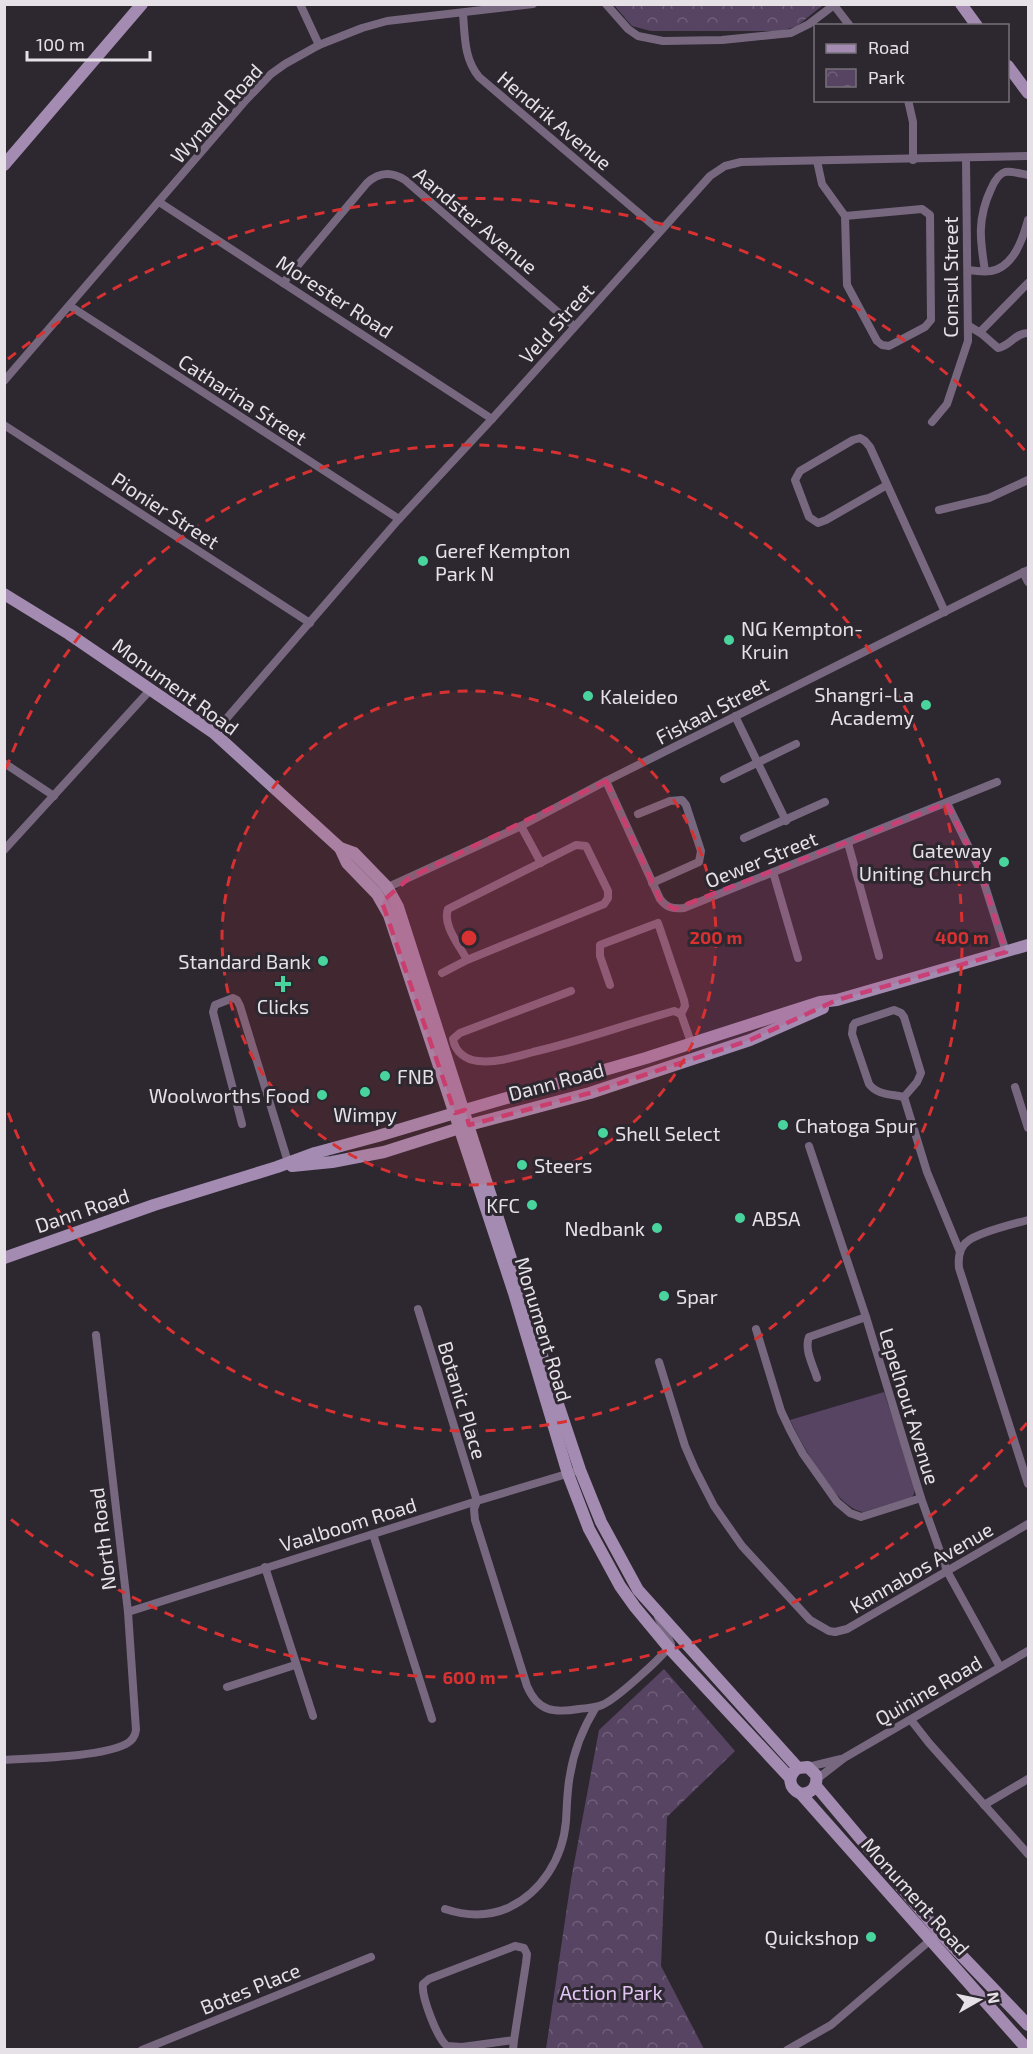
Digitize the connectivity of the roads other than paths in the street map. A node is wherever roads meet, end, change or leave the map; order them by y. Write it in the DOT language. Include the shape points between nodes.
graph roads {
  1 [pos="142,4"];
  2 [pos="300,4"];
  3 [pos="532,4"];
  4 [pos="606,4"];
  5 [pos="833,5"];
  6 [pos="964,5"];
  7 [pos="463,14"];
  8 [pos="848,24"];
  9 [pos="976,24"];
  10 [pos="319,45"];
  11 [pos="1009,67"];
  12 [pos="1029,93"];
  13 [pos="908,102"];
  14 [pos="1029,156"];
  15 [pos="966,159"];
  16 [pos="913,160"];
  17 [pos="817,161"];
  18 [pos="4,165"];
  19 [pos="1029,176"];
  20 [pos="159,202"];
  21 [pos="845,216"];
  22 [pos="1029,220"];
  23 [pos="660,231"];
  24 [pos="968,270"];
  25 [pos="985,271"];
  26 [pos="283,283"];
  27 [pos="1029,283"];
  28 [pos="70,306"];
  29 [pos="574,326"];
  30 [pos="969,326"];
  31 [pos="980,332"];
  32 [pos="1029,333"];
  33 [pos="4,381"];
  34 [pos="492,419"];
  35 [pos="932,422"];
  36 [pos="4,425"];
  37 [pos="1029,480"];
  38 [pos="887,485"];
  39 [pos="939,510"];
  40 [pos="399,519"];
  41 [pos="1026,571"];
  42 [pos="1029,582"];
  43 [pos="4,594"];
  44 [pos="945,612"];
  45 [pos="310,623"];
  46 [pos="151,689"];
  47 [pos="735,716"];
  48 [pos="214,733"];
  49 [pos="796,744"];
  50 [pos="758,762"];
  51 [pos="4,763"];
  52 [pos="724,779"];
  53 [pos="606,781"];
  54 [pos="997,782"];
  55 [pos="54,796"];
  56 [pos="825,802"];
  57 [pos="947,803"];
  58 [pos="638,814"];
  59 [pos="786,821"];
  60 [pos="521,826"];
  61 [pos="744,838"];
  62 [pos="848,843"];
  63 [pos="4,850"];
  64 [pos="541,863"];
  65 [pos="773,872"];
  66 [pos="652,883"];
  67 [pos="384,895"];
  68 [pos="1029,945"];
  69 [pos="1006,952"];
  70 [pos="879,956"];
  71 [pos="798,958"];
  72 [pos="467,960"];
  73 [pos="442,973"];
  74 [pos="610,985"];
  75 [pos="571,991"];
  76 [pos="837,1000"];
  77 [pos="681,1014"];
  78 [pos="692,1045"];
  79 [pos="1015,1087"];
  80 [pos="904,1097"];
  81 [pos="460,1111"];
  82 [pos="242,1124"];
  83 [pos="465,1126"];
  84 [pos="1029,1128"];
  85 [pos="809,1146"];
  86 [pos="282,1165"];
  87 [pos="1029,1220"];
  88 [pos="960,1252"];
  89 [pos="4,1258"];
  90 [pos="418,1309"];
  91 [pos="866,1317"];
  92 [pos="756,1329"];
  93 [pos="96,1335"];
  94 [pos="659,1362"];
  95 [pos="817,1378"];
  96 [pos="574,1472"];
  97 [pos="1029,1484"];
  98 [pos="921,1498"];
  99 [pos="477,1501"];
  100 [pos="597,1515"];
  101 [pos="1029,1524"];
  102 [pos="373,1534"];
  103 [pos="599,1551"];
  104 [pos="265,1568"];
  105 [pos="948,1571"];
  106 [pos="656,1611"];
  107 [pos="128,1612"];
  108 [pos="669,1648"];
  109 [pos="1029,1651"];
  110 [pos="295,1665"];
  111 [pos="1000,1667"];
  112 [pos="227,1687"];
  113 [pos="596,1707"];
  114 [pos="313,1716"];
  115 [pos="432,1719"];
  116 [pos="910,1720"];
  117 [pos="844,1758"];
  118 [pos="4,1760"];
  119 [pos="798,1771"];
  120 [pos="1029,1779"];
  121 [pos="816,1783"];
  122 [pos="801,1794"];
  123 [pos="984,1805"];
  124 [pos="1029,1854"];
  125 [pos="445,1909"];
  126 [pos="935,1936"];
  127 [pos="370,1957"];
  128 [pos="1029,2025"];
  129 [pos="514,2040"];
  130 [pos="142,2049"];
  131 [pos="513,2049"];
  132 [pos="787,2049"];
  133 [pos="1028,2049"];
  1 -- 18 [label="main road"];
  2 -- 10 [label="street"];
  3 -- 7 [label="street, Wynand Road"];
  4 -- 5 [label="street" via="638,36 663,41 791,33"];
  5 -- 8 [label="street"];
  6 -- 9 [label="main road"];
  7 -- 10 [label="street, Wynand Road" via="374,24"];
  7 -- 23 [label="street, Hendrik Avenue" via="465,46 479,77"];
  10 -- 20 [label="street, Wynand Road" via="285,64 261,84"];
  11 -- 12 [label="main road"];
  13 -- 16 [label="street"];
  14 -- 15 [label="street, Veld Street"];
  15 -- 16 [label="street, Veld Street"];
  15 -- 24 [label="street, Consul Street"];
  16 -- 17 [label="street, Veld Street"];
  17 -- 21 [label="street" via="822,184"];
  17 -- 23 [label="street, Veld Street" via="741,162 725,166 710,176"];
  19 -- 25 [label="street" via="1005,172 992,186 980,220"];
  20 -- 26 [label="street, Morester Road"];
  20 -- 28 [label="street, Wynand Road"];
  21 -- 21 [label="street" via="847,285 877,340 889,346 931,320 930,215 922,209"];
  22 -- 25 [label="street" via="1011,258 1002,267"];
  23 -- 29 [label="street, Veld Street"];
  24 -- 25 [label="street"];
  24 -- 30 [label="street, Consul Street"];
  26 -- 29 [label="street, Aandster Avenue" via="367,183 376,176 393,173"];
  26 -- 34 [label="street, Morester Road"];
  27 -- 31 [label="street"];
  28 -- 33 [label="street, Wynand Road"];
  28 -- 40 [label="street, Catharina Street"];
  29 -- 34 [label="street, Veld Street"];
  30 -- 31 [label="street"];
  30 -- 35 [label="street, Consul Street" via="968,343 949,400"];
  31 -- 32 [label="street" via="998,348 1022,333"];
  34 -- 40 [label="street, Veld Street"];
  36 -- 45 [label="street, Pionier Street"];
  37 -- 39 [label="street" via="989,498"];
  38 -- 38 [label="street" via="870,447 860,438 805,468 795,480 810,517 818,523"];
  38 -- 44 [label="street"];
  40 -- 45 [label="street, Veld Street"];
  41 -- 42 [label="street"];
  41 -- 44 [label="street, Fiskaal Street"];
  43 -- 46 [label="main road, Monument Road"];
  44 -- 47 [label="street, Fiskaal Street"];
  45 -- 48 [label="street, Veld Street"];
  46 -- 48 [label="main road, Monument Road"];
  46 -- 55 [label="street"];
  47 -- 50 [label="street"];
  47 -- 53 [label="street, Fiskaal Street"];
  48 -- 67 [label="main road, Monument Road" via="340,848 354,853"];
  49 -- 50 [label="street"];
  50 -- 52 [label="street"];
  50 -- 59 [label="street"];
  51 -- 55 [label="street"];
  53 -- 60 [label="street, Fiskaal Street"];
  53 -- 66 [label="street, Oewer Street"];
  54 -- 57 [label="street, Oewer Street"];
  55 -- 63 [label="street"];
  56 -- 59 [label="street"];
  57 -- 62 [label="street, Oewer Street"];
  57 -- 69 [label="street" via="980,870"];
  58 -- 66 [label="street" via="682,800 701,851 699,862"];
  59 -- 61 [label="street"];
  60 -- 64 [label="street"];
  60 -- 67 [label="street, Fiskaal Street" via="409,878"];
  62 -- 65 [label="street, Oewer Street"];
  62 -- 70 [label="street"];
  64 -- 72 [label="street" via="448,909 448,925"];
  64 -- 72 [label="street" via="584,844 607,888 606,901"];
  65 -- 66 [label="street, Oewer Street" via="674,909 660,899"];
  65 -- 71 [label="street"];
  67 -- 81 [label="main road, Monument Road" via="409,939"];
  68 -- 69 [label="main road, Dann Road"];
  69 -- 76 [label="main road, Dann Road"];
  72 -- 73 [label="street"];
  74 -- 77 [label="street" via="600,945 658,923 684,1000"];
  75 -- 77 [label="street" via="460,1033 453,1039 455,1044 469,1059 500,1060 674,1011"];
  76 -- 78 [label="main road, Dann Road"];
  76 -- 83 [label="main road, Dann Road" via="717,1052 590,1093"];
  77 -- 78 [label="street"];
  78 -- 81 [label="main road, Dann Road"];
  79 -- 84 [label="street"];
  80 -- 80 [label="street" via="877,1091 869,1084 852,1034 855,1023 890,1011 898,1011 904,1017 921,1073"];
  80 -- 88 [label="street" via="927,1172"];
  81 -- 83 [label="main road, Monument Road"];
  81 -- 86 [label="main road, Dann Road"];
  82 -- 86 [label="street" via="213,1012 215,1005 233,998 240,1006"];
  83 -- 86 [label="main road, Dann Road" via="359,1158"];
  83 -- 96 [label="main road, Monument Road"];
  85 -- 91 [label="street, Lepelhout Avenue"];
  86 -- 89 [label="main road, Dann Road"];
  87 -- 88 [label="street" via="973,1237"];
  88 -- 97 [label="street" via="959,1268"];
  90 -- 99 [label="street, Botanic Place"];
  91 -- 95 [label="street" via="809,1336 808,1349"];
  91 -- 98 [label="street, Lepelhout Avenue"];
  92 -- 98 [label="street" via="789,1430 837,1502 861,1517"];
  93 -- 107 [label="street, North Road"];
  94 -- 105 [label="street, Kannabos Avenue" via="686,1446 714,1506 742,1546 815,1625 835,1632 847,1629"];
  96 -- 99 [label="street, Vaalboom Road"];
  96 -- 100 [label="main road, Monument Road"];
  96 -- 103 [label="main road, Monument Road" via="580,1508"];
  98 -- 105 [label="street, Lepelhout Avenue"];
  99 -- 102 [label="street, Vaalboom Road"];
  99 -- 113 [label="street, Botanic Place" via="475,1520 530,1694 539,1705 552,1710"];
  100 -- 103 [label="main road" via="592,1519"];
  100 -- 106 [label="main road, Monument Road" via="633,1582"];
  101 -- 105 [label="street, Kannabos Avenue"];
  102 -- 104 [label="street, Vaalboom Road"];
  102 -- 115 [label="street"];
  103 -- 108 [label="main road, Monument Road" via="627,1598"];
  104 -- 107 [label="street, Vaalboom Road"];
  104 -- 110 [label="street"];
  105 -- 111 [label="street, Lepelhout Avenue"];
  106 -- 108 [label="street" via="671,1642"];
  106 -- 119 [label="main road, Monument Road"];
  107 -- 118 [label="street, North Road" via="137,1725 133,1739 101,1751"];
  108 -- 113 [label="street" via="612,1699"];
  108 -- 119 [label="main road, Monument Road"];
  109 -- 111 [label="street, Quinine Road"];
  110 -- 112 [label="street"];
  110 -- 114 [label="street"];
  111 -- 116 [label="street, Quinine Road"];
  113 -- 125 [label="street" via="574,1755 564,1833 546,1878 527,1896 499,1911 473,1915"];
  116 -- 117 [label="street, Quinine Road"];
  116 -- 123 [label="street"];
  117 -- 119 [label="street, Quinine Road"];
  117 -- 121 [label="street, Quinine Road"];
  119 -- 121 [label="main road" via="814,1772"];
  119 -- 122 [label="main road" via="793,1789"];
  120 -- 123 [label="street"];
  121 -- 122 [label="main road" via="812,1791"];
  121 -- 126 [label="main road, Monument Road"];
  122 -- 126 [label="main road, Monument Road"];
  123 -- 124 [label="street"];
  126 -- 128 [label="main road, Monument Road"];
  126 -- 132 [label="street" via="831,2025"];
  126 -- 133 [label="main road, Monument Road"];
  127 -- 130 [label="street, Botes Place"];
  129 -- 129 [label="street" via="527,1958 521,1946 423,1984 423,1996 447,2046"];
  129 -- 131 [label="street"];
}
